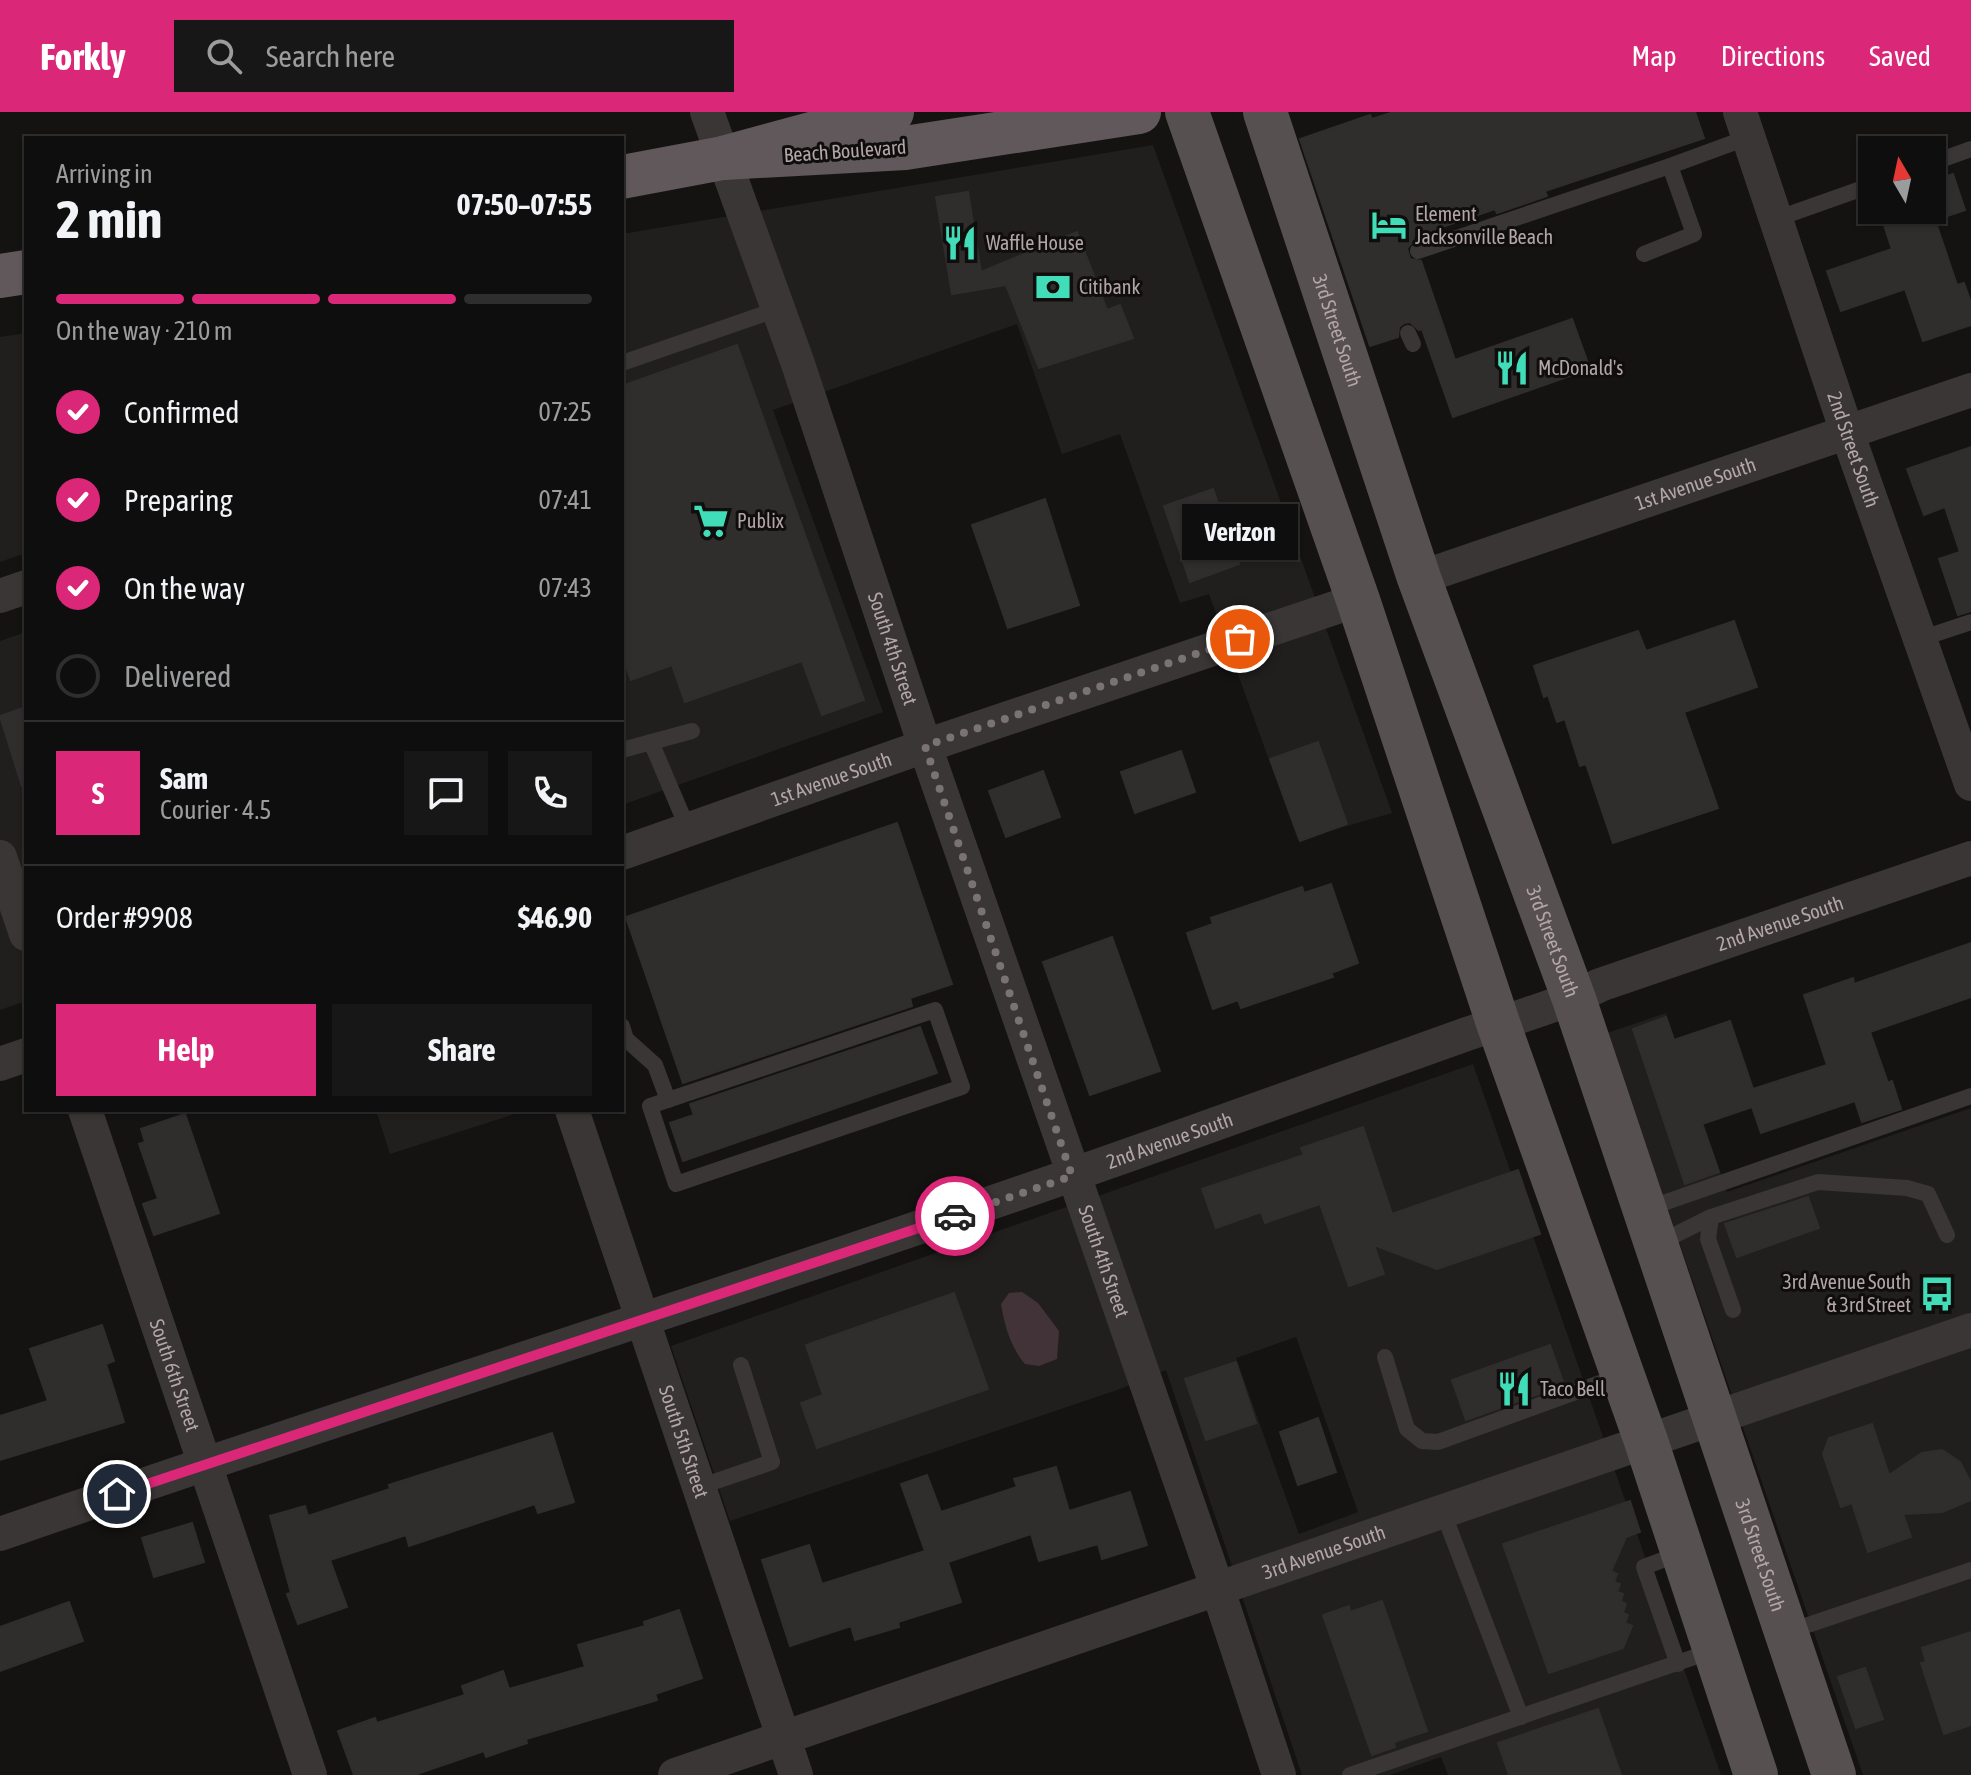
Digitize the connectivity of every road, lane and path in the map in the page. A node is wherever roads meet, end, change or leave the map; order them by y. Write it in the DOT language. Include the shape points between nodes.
graph roads {
  1 [pos="707,112"];
  2 [pos="892,112"];
  3 [pos="1139,112"];
  4 [pos="1187,112"];
  5 [pos="1265,112"];
  6 [pos="1744,124"];
  7 [pos="1971,149"];
  8 [pos="723,158"];
  9 [pos="1946,158"];
  10 [pos="1670,166"];
  11 [pos="624,177"];
  12 [pos="1858,190"];
  13 [pos="1776,219"];
  14 [pos="1418,251"];
  15 [pos="1644,254"];
  16 [pos="24,272"];
  17 [pos="0,276"];
  18 [pos="778,309"];
  19 [pos="624,362"];
  20 [pos="1971,390"];
  21 [pos="1847,432"];
  22 [pos="1419,578"];
  23 [pos="24,588"];
  24 [pos="0,596"];
  25 [pos="1358,600"];
  26 [pos="1971,622"];
  27 [pos="1920,639"];
  28 [pos="692,731"];
  29 [pos="651,742"];
  30 [pos="925,746"];
  31 [pos="624,749"];
  32 [pos="1971,784"];
  33 [pos="688,829"];
  34 [pos="624,852"];
  35 [pos="0,857"];
  36 [pos="1971,858"];
  37 [pos="24,928"];
  38 [pos="1574,999"];
  39 [pos="1498,1023"];
  40 [pos="624,1032"];
  41 [pos="24,1056"];
  42 [pos="0,1064"];
  43 [pos="1971,1096"];
  44 [pos="668,1100"];
  45 [pos="86,1112"];
  46 [pos="573,1112"];
  47 [pos="1072,1176"];
  48 [pos="1711,1217"];
  49 [pos="1651,1227"];
  50 [pos="1947,1235"];
  51 [pos="1733,1310"];
  52 [pos="643,1320"];
  53 [pos="1971,1330"];
  54 [pos="1385,1357"];
  55 [pos="741,1365"];
  56 [pos="1623,1375"];
  57 [pos="1715,1419"];
  58 [pos="1646,1441"];
  59 [pos="204,1463"];
  60 [pos="699,1487"];
  61 [pos="1443,1512"];
  62 [pos="0,1534"];
  63 [pos="1971,1570"];
  64 [pos="1218,1590"];
  65 [pos="1786,1632"];
  66 [pos="1696,1657"];
  67 [pos="1521,1717"];
  68 [pos="783,1738"];
  69 [pos="310,1775"];
  70 [pos="675,1775"];
  71 [pos="796,1775"];
  72 [pos="1279,1775"];
  73 [pos="1350,1775"];
  74 [pos="1756,1775"];
  75 [pos="1834,1775"];
  1 -- 8 [label="street, South 4th Street"];
  2 -- 8 [label="highway, Beach Boulevard"];
  3 -- 8 [label="highway, Beach Boulevard" via="905,148"];
  4 -- 25 [label="main road"];
  5 -- 22 [label="main road, 3rd Street South"];
  6 -- 10 [label="lane"];
  6 -- 13 [label="street, 2nd Street South"];
  7 -- 9 [label="lane"];
  8 -- 11 [label="highway"];
  8 -- 18 [label="street, South 4th Street"];
  10 -- 14 [label="lane"];
  10 -- 15 [label="lane" via="1694,234"];
  12 -- 13 [label="lane"];
  13 -- 21 [label="street, 2nd Street South"];
  16 -- 17 [label="highway"];
  18 -- 19 [label="lane"];
  18 -- 30 [label="street, South 4th Street"];
  20 -- 21 [label="street, 1st Avenue South"];
  21 -- 22 [label="street, 1st Avenue South"];
  21 -- 27 [label="street, 2nd Street South"];
  22 -- 38 [label="main road, 3rd Street South"];
  23 -- 24 [label="street"];
  25 -- 30 [label="street, 1st Avenue South"];
  25 -- 39 [label="main road"];
  26 -- 27 [label="lane"];
  27 -- 32 [label="street, 2nd Street South"];
  28 -- 29 [label="lane"];
  29 -- 31 [label="lane"];
  29 -- 33 [label="lane"];
  30 -- 33 [label="street, 1st Avenue South"];
  30 -- 47 [label="street, South 4th Street"];
  33 -- 34 [label="street, 1st Avenue South"];
  35 -- 37 [label="street"];
  36 -- 38 [label="street, 2nd Avenue South" via="1600,985"];
  38 -- 39 [label="street, 2nd Avenue South"];
  38 -- 49 [label="main road, 3rd Street South"];
  39 -- 47 [label="street, 2nd Avenue South"];
  39 -- 56 [label="main road"];
  40 -- 44 [label="lane" via="655,1065"];
  41 -- 42 [label="street"];
  43 -- 49 [label="lane"];
  44 -- 44 [label="lane" via="935,1010 962,1087 676,1184 650,1106"];
  45 -- 59 [label="street, South 6th Street"];
  46 -- 52 [label="street, South 5th Street"];
  47 -- 52 [label="street, 2nd Avenue South"];
  47 -- 64 [label="street, South 4th Street"];
  48 -- 49 [label="lane"];
  48 -- 50 [label="lane" via="1818,1182 1907,1188 1928,1194"];
  48 -- 51 [label="lane" via="1708,1239"];
  49 -- 57 [label="main road, 3rd Street South"];
  52 -- 59 [label="street, 2nd Avenue South"];
  52 -- 60 [label="street, South 5th Street"];
  53 -- 57 [label="street, 3rd Avenue South"];
  54 -- 56 [label="lane" via="1407,1429 1422,1441 1438,1442"];
  55 -- 60 [label="lane" via="772,1462"];
  56 -- 58 [label="main road"];
  57 -- 58 [label="street, 3rd Avenue South"];
  57 -- 65 [label="main road, 3rd Street South"];
  58 -- 61 [label="street, 3rd Avenue South"];
  58 -- 66 [label="main road" via="1682,1552"];
  59 -- 62 [label="street, 2nd Avenue South"];
  59 -- 69 [label="street, South 6th Street"];
  60 -- 68 [label="street, South 5th Street"];
  61 -- 64 [label="street, 3rd Avenue South"];
  61 -- 67 [label="lane"];
  63 -- 65 [label="lane"];
  64 -- 68 [label="street, 3rd Avenue South"];
  64 -- 72 [label="street, South 4th Street"];
  65 -- 75 [label="main road, 3rd Street South"];
  66 -- 67 [label="lane"];
  66 -- 74 [label="main road"];
  67 -- 73 [label="lane"];
  68 -- 70 [label="street, 3rd Avenue South"];
  68 -- 71 [label="street, South 5th Street"];
}
